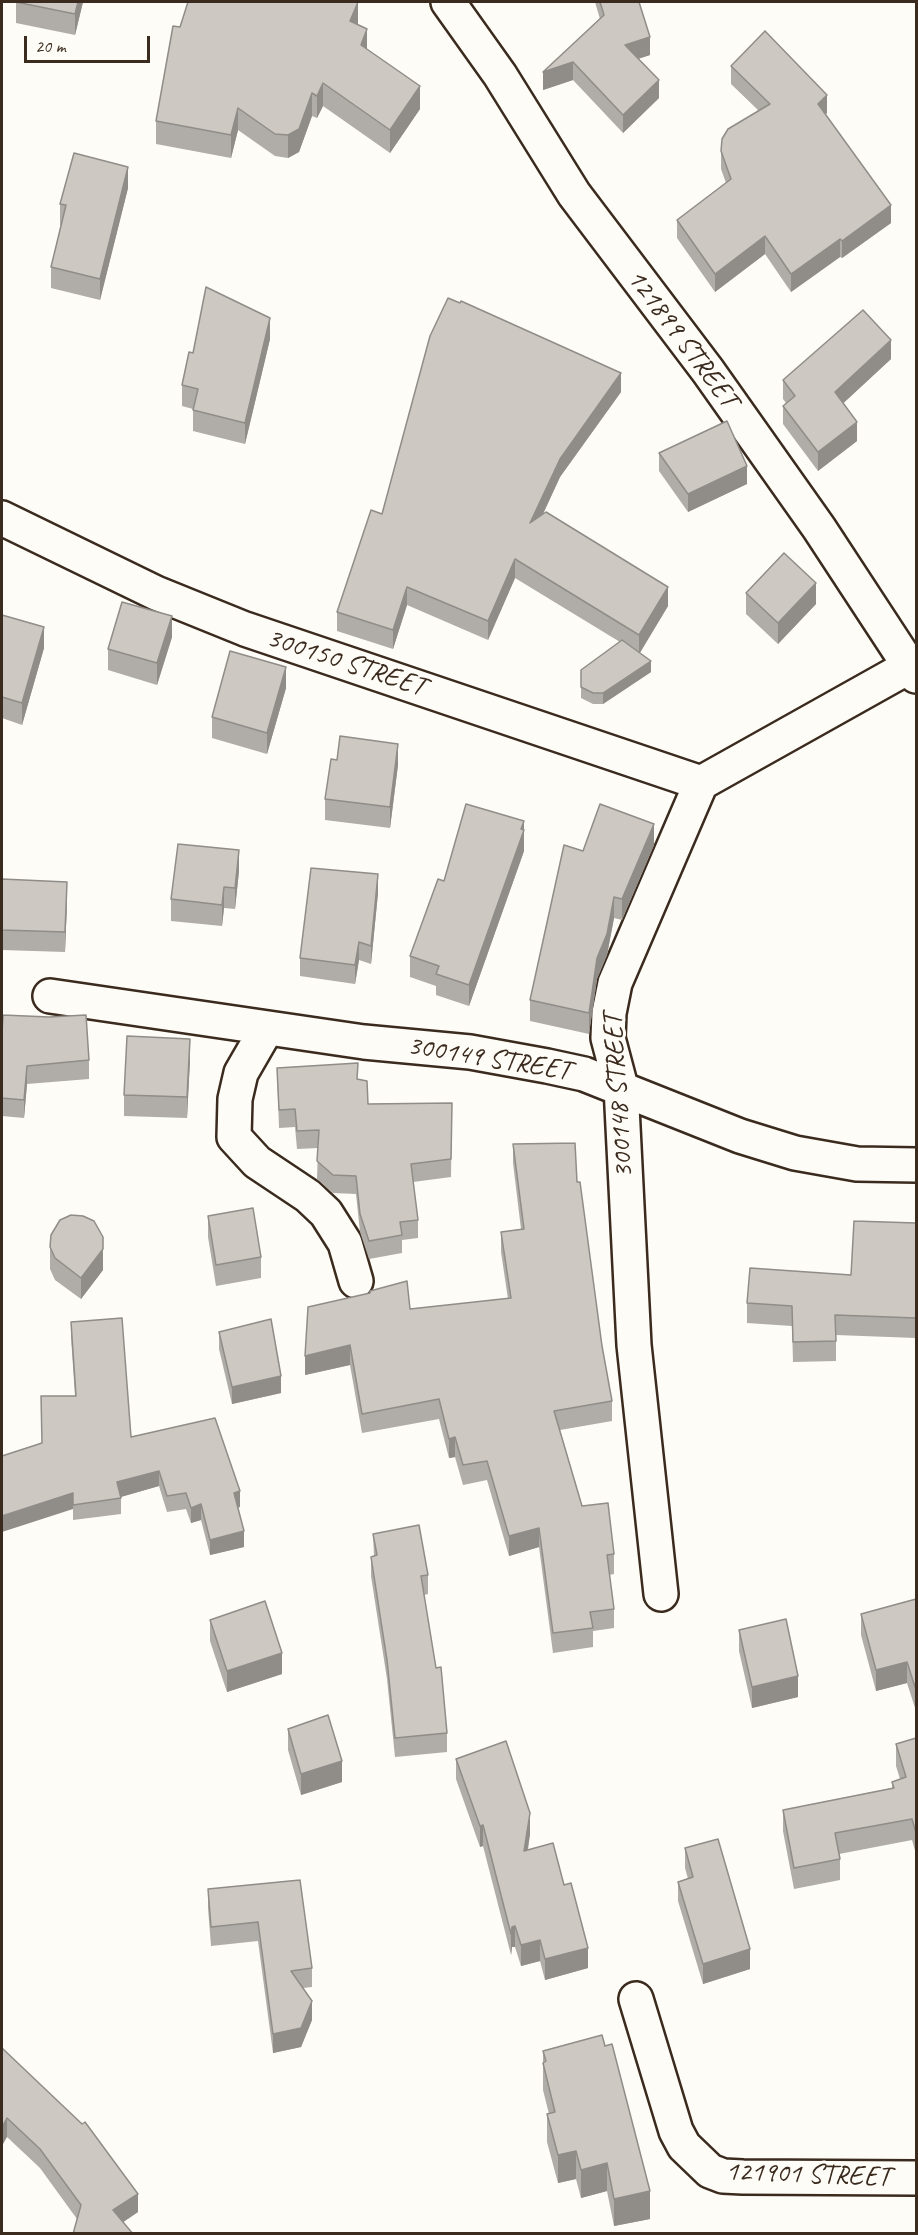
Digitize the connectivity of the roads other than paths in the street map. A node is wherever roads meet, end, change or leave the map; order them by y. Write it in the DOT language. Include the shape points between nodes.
graph roads {
  1 [pos="448,2"];
  2 [pos="2,518"];
  3 [pos="913,671"];
  4 [pos="701,783"];
  5 [pos="50,996"];
  6 [pos="267,1028"];
  7 [pos="621,1087"];
  8 [pos="916,1165"];
  9 [pos="356,1281"];
  10 [pos="662,1594"];
  11 [pos="636,1999"];
  12 [pos="916,2178"];
  1 -- 3 [label="street, 121899 STREET" via="500,75 574,194 721,389"];
  2 -- 4 [label="street, 300150 STREET" via="156,593 245,629"];
  3 -- 4 [label="street"];
  4 -- 7 [label="street, 300148 STREET" via="615,983 608,1038"];
  5 -- 6 [label="street, 300149 STREET"];
  6 -- 7 [label="street, 300149 STREET" via="470,1052 584,1074"];
  6 -- 9 [label="street" via="241,1073 235,1099 234,1137 257,1162 326,1213 345,1243"];
  7 -- 8 [label="street, 300149 STREET" via="740,1136 795,1153 857,1164"];
  7 -- 10 [label="street, 300148 STREET" via="634,1345"];
  11 -- 12 [label="street, 121901 STREET" via="676,2131 684,2146 710,2171 723,2176"];
}
